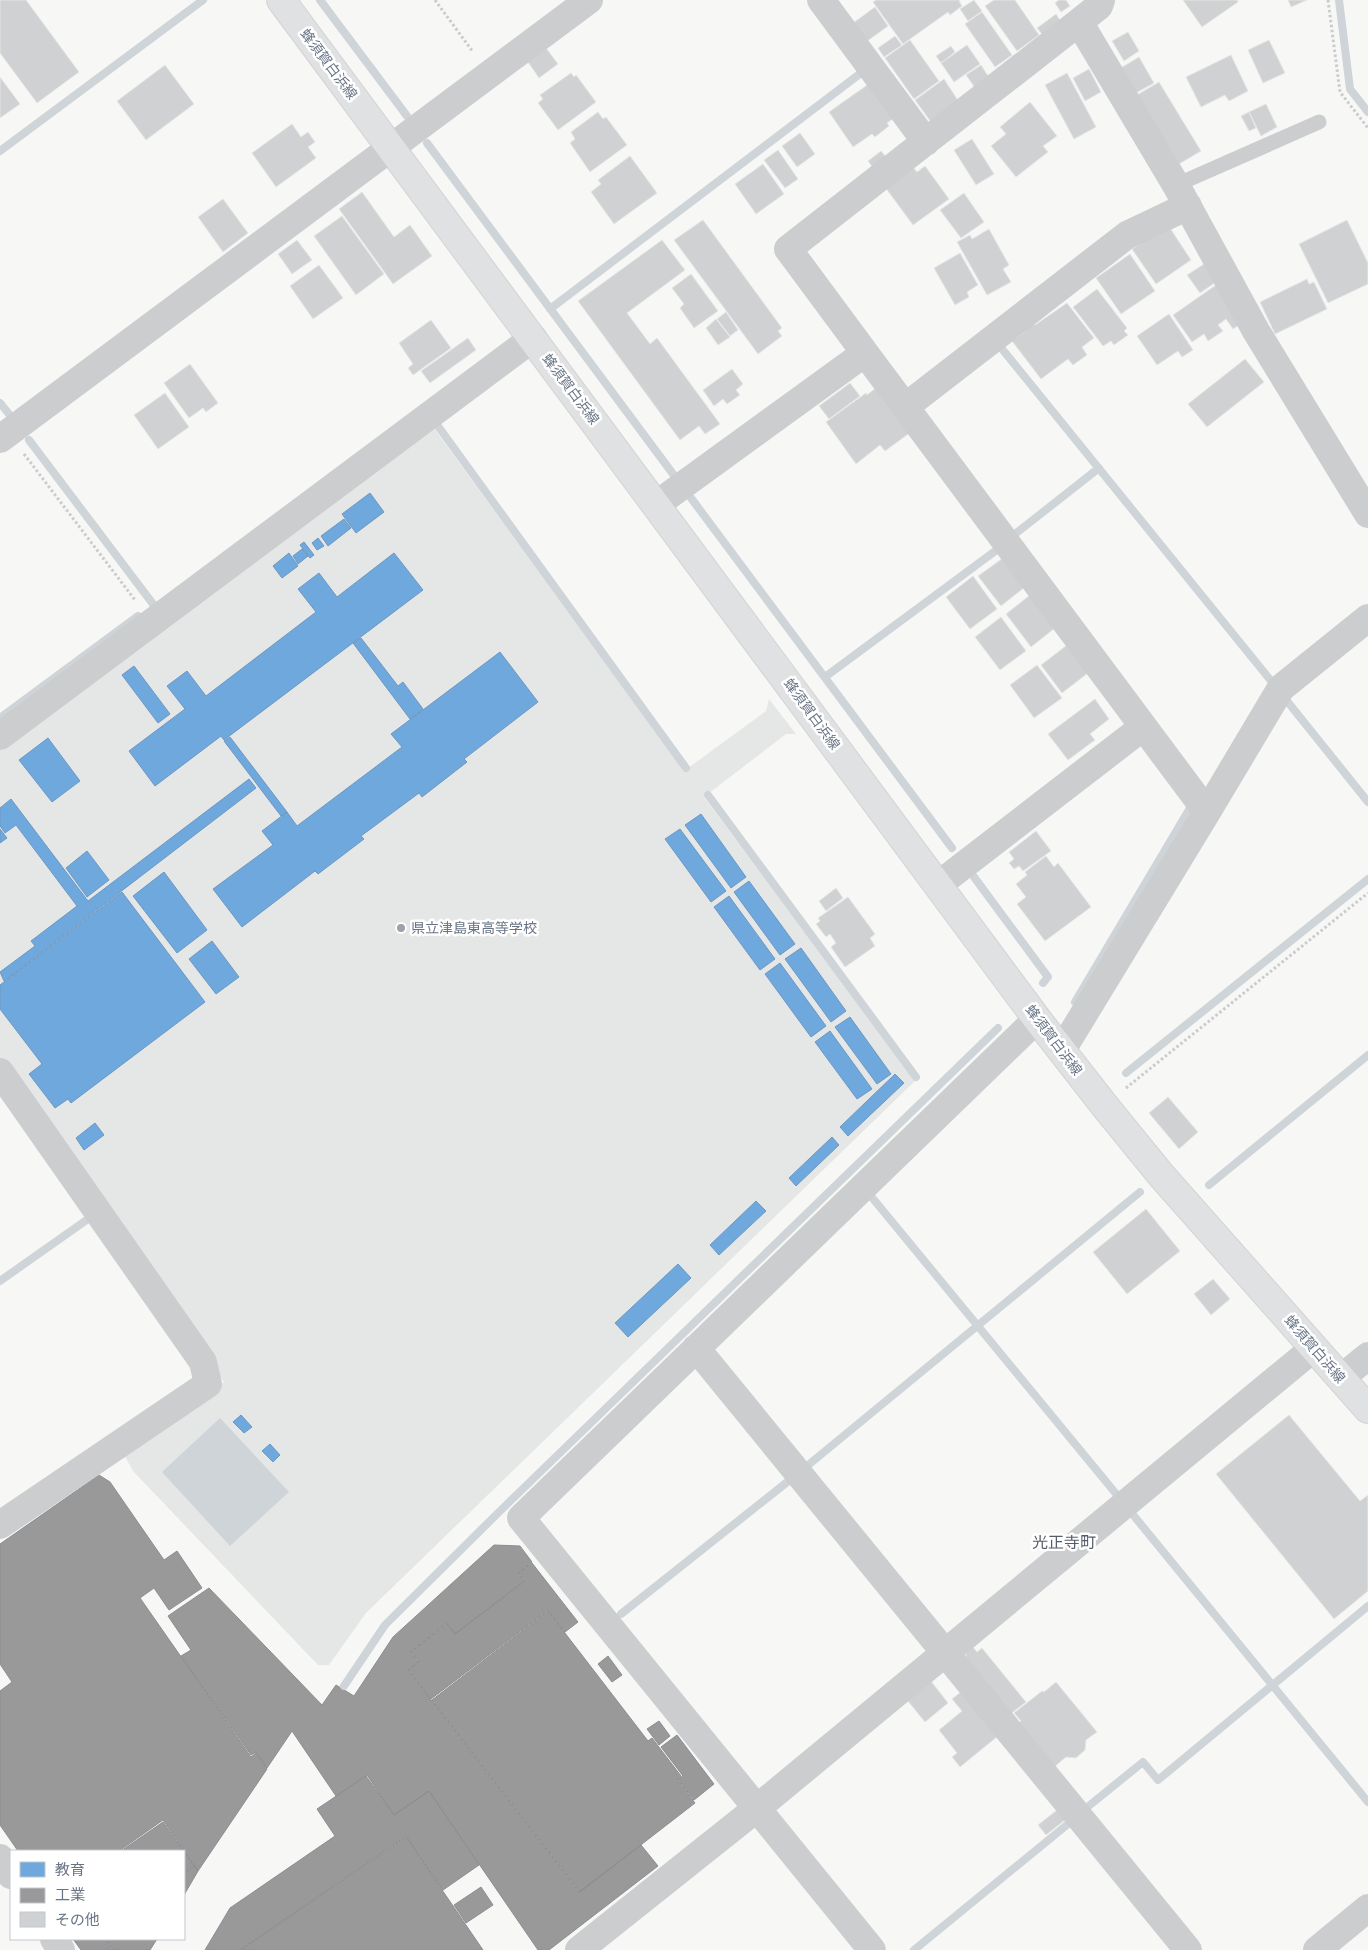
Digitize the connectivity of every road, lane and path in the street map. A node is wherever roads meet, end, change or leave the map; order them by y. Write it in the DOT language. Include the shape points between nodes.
graph roads {
  1 [pos="281,0"];
  2 [pos="434,0"];
  3 [pos="589,0"];
  4 [pos="821,0"];
  5 [pos="1101,0"];
  6 [pos="1328,0"];
  7 [pos="1079,22"];
  8 [pos="490,74"];
  9 [pos="1319,122"];
  10 [pos="1368,128"];
  11 [pos="926,142"];
  12 [pos="391,148"];
  13 [pos="1182,195"];
  14 [pos="533,338"];
  15 [pos="865,353"];
  16 [pos="905,407"];
  17 [pos="4,436"];
  18 [pos="657,504"];
  19 [pos="1368,514"];
  20 [pos="1368,618"];
  21 [pos="152,622"];
  22 [pos="1143,727"];
  23 [pos="0,736"];
  24 [pos="1208,812"];
  25 [pos="938,885"];
  26 [pos="1368,893"];
  27 [pos="1037,1019"];
  28 [pos="1062,1050"];
  29 [pos="0,1072"];
  30 [pos="1104,1105"];
  31 [pos="696,1348"];
  32 [pos="1314,1348"];
  33 [pos="1368,1356"];
  34 [pos="1341,1378"];
  35 [pos="1368,1409"];
  36 [pos="0,1525"];
  37 [pos="944,1652"];
  38 [pos="756,1809"];
  39 [pos="0,1858"];
  40 [pos="10,1873"];
  41 [pos="1368,1908"];
  42 [pos="579,1950"];
  43 [pos="872,1950"];
  44 [pos="1188,1950"];
  45 [pos="1317,1950"];
  1 -- 12 [label="main road, 蜂須賀白浜線"];
  2 -- 8 [label="path"];
  3 -- 8 [label="street"];
  4 -- 11 [label="street"];
  5 -- 7 [label="street"];
  6 -- 10 [label="path" via="1340,92"];
  7 -- 11 [label="street"];
  7 -- 13 [label="street"];
  8 -- 12 [label="street"];
  9 -- 13 [label="lane"];
  11 -- 15 [label="street" via="788,249"];
  12 -- 14 [label="main road, 蜂須賀白浜線"];
  12 -- 17 [label="street"];
  13 -- 16 [label="street"];
  13 -- 19 [label="street" via="1256,331"];
  14 -- 18 [label="main road, 蜂須賀白浜線"];
  14 -- 21 [label="street"];
  15 -- 16 [label="street"];
  15 -- 18 [label="street"];
  16 -- 22 [label="street"];
  17 -- 21 [label="path"];
  18 -- 25 [label="main road, 蜂須賀白浜線"];
  20 -- 24 [label="street" via="1281,688"];
  21 -- 23 [label="street"];
  22 -- 24 [label="street"];
  22 -- 25 [label="street"];
  24 -- 28 [label="street"];
  25 -- 27 [label="main road, 蜂須賀白浜線"];
  26 -- 30 [label="path"];
  27 -- 28 [label="main road, 蜂須賀白浜線"];
  27 -- 31 [label="street"];
  28 -- 30 [label="main road, 蜂須賀白浜線"];
  29 -- 36 [label="street" via="203,1362 208,1384"];
  30 -- 32 [label="main road, 蜂須賀白浜線" via="1161,1175"];
  31 -- 37 [label="street"];
  31 -- 38 [label="street" via="521,1518"];
  32 -- 34 [label="main road, 蜂須賀白浜線"];
  32 -- 37 [label="street"];
  33 -- 34 [label="street"];
  34 -- 35 [label="main road, 蜂須賀白浜線"];
  37 -- 38 [label="street"];
  37 -- 44 [label="street"];
  38 -- 42 [label="street"];
  38 -- 43 [label="street"];
  39 -- 40 [label="street"];
  41 -- 45 [label="street"];
}
